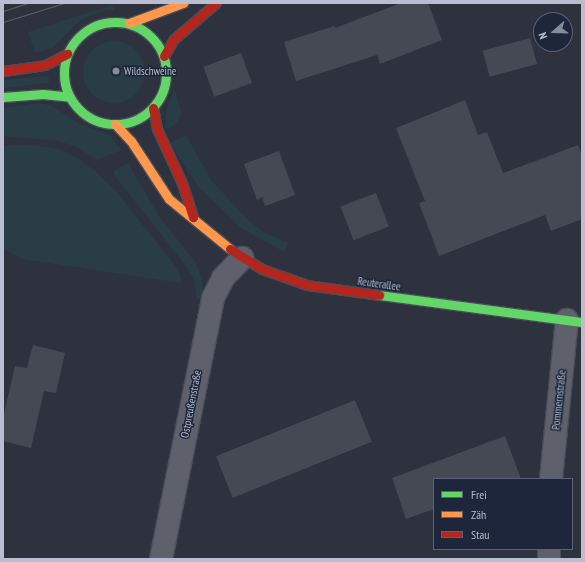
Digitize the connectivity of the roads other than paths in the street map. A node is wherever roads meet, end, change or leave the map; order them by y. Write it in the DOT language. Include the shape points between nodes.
graph roads {
  1 [pos="183,3"];
  2 [pos="216,3"];
  3 [pos="129,23"];
  4 [pos="67,54"];
  5 [pos="164,56"];
  6 [pos="3,71"];
  7 [pos="3,97"];
  8 [pos="70,98"];
  9 [pos="153,108"];
  10 [pos="115,124"];
  11 [pos="193,217"];
  12 [pos="242,258"];
  13 [pos="575,321"];
  14 [pos="551,478"];
  15 [pos="161,559"];
  1 -- 3 [label="street"];
  2 -- 5 [label="street" via="174,39"];
  3 -- 4 [label="street" via="114,21 86,30"];
  3 -- 5 [label="street" via="149,34"];
  4 -- 6 [label="street" via="45,65"];
  4 -- 8 [label="street" via="64,76"];
  5 -- 9 [label="street" via="164,88"];
  7 -- 8 [label="street" via="43,94"];
  8 -- 10 [label="street" via="89,117 101,123"];
  9 -- 10 [label="street" via="142,117"];
  9 -- 11 [label="street, Reuterallee" via="157,129 182,183"];
  10 -- 11 [label="street, Reuterallee" via="131,141 169,199"];
  11 -- 12 [label="street, Reuterallee" via="223,245"];
  12 -- 13 [label="street, Reuterallee" via="274,274 308,285"];
  12 -- 15 [label="street, Ostpreußenstraße" via="223,278 212,302"];
  13 -- 14 [label="street, Pommernstraße"];
}
